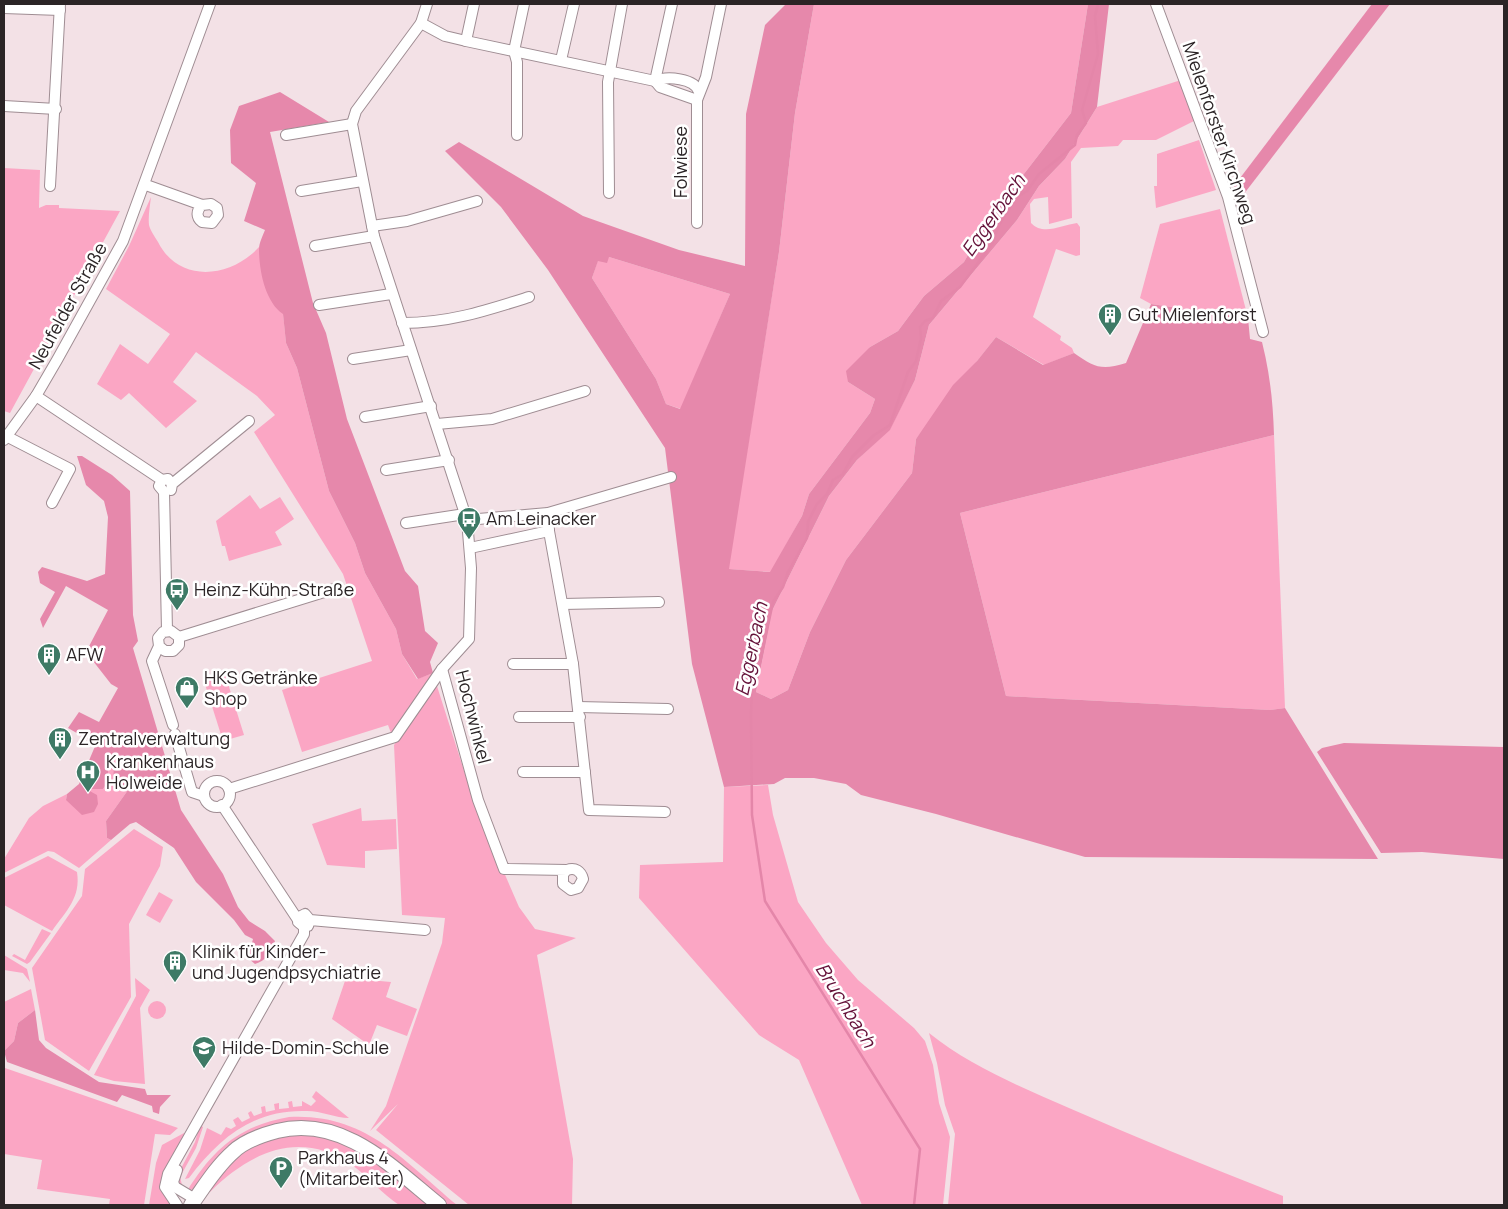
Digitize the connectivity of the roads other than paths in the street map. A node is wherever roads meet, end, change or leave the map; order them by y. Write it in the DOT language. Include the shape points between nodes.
graph roads {
  1 [pos="210,4"];
  2 [pos="427,4"];
  3 [pos="474,4"];
  4 [pos="524,4"];
  5 [pos="574,4"];
  6 [pos="622,4"];
  7 [pos="672,4"];
  8 [pos="721,4"];
  9 [pos="1156,4"];
  10 [pos="60,7"];
  11 [pos="4,8"];
  12 [pos="421,23"];
  13 [pos="466,41"];
  14 [pos="514,51"];
  15 [pos="561,60"];
  16 [pos="608,71"];
  17 [pos="655,81"];
  18 [pos="698,96"];
  19 [pos="4,106"];
  20 [pos="56,108"];
  21 [pos="352,124"];
  22 [pos="286,135"];
  23 [pos="517,135"];
  24 [pos="362,181"];
  25 [pos="146,185"];
  26 [pos="50,186"];
  27 [pos="301,191"];
  28 [pos="609,192"];
  29 [pos="477,201"];
  30 [pos="202,205"];
  31 [pos="697,223"];
  32 [pos="373,231"];
  33 [pos="315,246"];
  34 [pos="392,294"];
  35 [pos="529,297"];
  36 [pos="319,305"];
  37 [pos="402,323"];
  38 [pos="1263,332"];
  39 [pos="411,350"];
  40 [pos="353,359"];
  41 [pos="585,391"];
  42 [pos="36,396"];
  43 [pos="431,406"];
  44 [pos="365,416"];
  45 [pos="249,421"];
  46 [pos="437,424"];
  47 [pos="5,438"];
  48 [pos="449,460"];
  49 [pos="386,470"];
  50 [pos="670,477"];
  51 [pos="167,482"];
  52 [pos="52,503"];
  53 [pos="548,513"];
  54 [pos="466,517"];
  55 [pos="406,523"];
  56 [pos="549,531"];
  57 [pos="470,548"];
  58 [pos="334,589"];
  59 [pos="659,602"];
  60 [pos="563,604"];
  61 [pos="167,630"];
  62 [pos="179,637"];
  63 [pos="159,646"];
  64 [pos="514,664"];
  65 [pos="572,664"];
  66 [pos="442,669"];
  67 [pos="668,709"];
  68 [pos="579,712"];
  69 [pos="519,717"];
  70 [pos="523,772"];
  71 [pos="586,772"];
  72 [pos="229,790"];
  73 [pos="204,796"];
  74 [pos="222,805"];
  75 [pos="664,812"];
  76 [pos="567,870"];
  77 [pos="304,922"];
  78 [pos="426,930"];
  79 [pos="183,1149"];
  80 [pos="193,1202"];
  81 [pos="177,1205"];
  82 [pos="439,1205"];
  1 -- 25 [label="street, Neufelder Straße"];
  2 -- 12 [label="street"];
  3 -- 13 [label="street"];
  4 -- 14 [label="street"];
  5 -- 15 [label="street"];
  6 -- 16 [label="street"];
  7 -- 17 [label="street"];
  8 -- 18 [label="street, Folwiese" via="706,77"];
  9 -- 38 [label="street, Mielenforster Kirchweg" via="1228,197"];
  10 -- 11 [label="street"];
  10 -- 20 [label="street"];
  12 -- 13 [label="street" via="445,36"];
  12 -- 21 [label="street" via="356,110"];
  13 -- 14 [label="street"];
  14 -- 15 [label="street"];
  14 -- 23 [label="street" via="517,62"];
  15 -- 16 [label="street"];
  16 -- 17 [label="street"];
  16 -- 28 [label="street"];
  17 -- 18 [label="street" via="660,87"];
  17 -- 18 [label="street" via="692,82 698,86"];
  18 -- 31 [label="street, Folwiese"];
  19 -- 20 [label="street"];
  20 -- 26 [label="street"];
  21 -- 22 [label="street"];
  21 -- 24 [label="street, Hochwinkel"];
  24 -- 27 [label="street"];
  24 -- 32 [label="street, Hochwinkel"];
  25 -- 30 [label="street"];
  25 -- 42 [label="street, Neufelder Straße" via="123,241"];
  29 -- 32 [label="street"];
  32 -- 33 [label="street"];
  32 -- 34 [label="street, Hochwinkel"];
  34 -- 36 [label="street"];
  34 -- 37 [label="street, Hochwinkel"];
  35 -- 37 [label="street" via="464,317 432,323"];
  37 -- 39 [label="street, Hochwinkel"];
  39 -- 40 [label="street"];
  39 -- 43 [label="street, Hochwinkel"];
  41 -- 46 [label="street" via="492,419"];
  42 -- 47 [label="street, Neufelder Straße"];
  42 -- 51 [label="street"];
  43 -- 44 [label="street"];
  43 -- 46 [label="street, Hochwinkel"];
  45 -- 51 [label="street"];
  46 -- 48 [label="street, Hochwinkel"];
  47 -- 52 [label="street, Neufelder Straße" via="70,469"];
  48 -- 49 [label="street"];
  48 -- 54 [label="street, Hochwinkel"];
  50 -- 53 [label="street"];
  51 -- 61 [label="street" via="159,486 164,492"];
  53 -- 54 [label="street"];
  53 -- 56 [label="street"];
  54 -- 55 [label="street"];
  54 -- 57 [label="street, Hochwinkel"];
  56 -- 57 [label="street"];
  56 -- 60 [label="street"];
  57 -- 66 [label="street, Hochwinkel" via="469,638"];
  58 -- 62 [label="street"];
  59 -- 60 [label="street"];
  60 -- 65 [label="street"];
  61 -- 62 [label="street"];
  61 -- 63 [label="street" via="158,638"];
  62 -- 63 [label="street" via="173,651 165,651"];
  63 -- 73 [label="street" via="152,660 192,792"];
  64 -- 65 [label="street"];
  65 -- 68 [label="street"];
  66 -- 72 [label="street" via="395,736"];
  66 -- 76 [label="street, Hochwinkel" via="478,800 504,869"];
  67 -- 68 [label="street"];
  68 -- 69 [label="street"];
  68 -- 71 [label="street"];
  70 -- 71 [label="street"];
  71 -- 75 [label="street" via="589,810"];
  72 -- 73 [label="street" via="224,783 211,782 205,788"];
  72 -- 74 [label="street" via="228,800"];
  73 -- 74 [label="street" via="211,805"];
  74 -- 77 [label="street"];
  77 -- 78 [label="street"];
  77 -- 79 [label="street" via="304,934"];
  79 -- 80 [label="street" via="173,1182"];
  79 -- 81 [label="street" via="166,1181 169,1195"];
  80 -- 82 [label="main road" via="234,1150 267,1134 297,1127 352,1139"];
}
